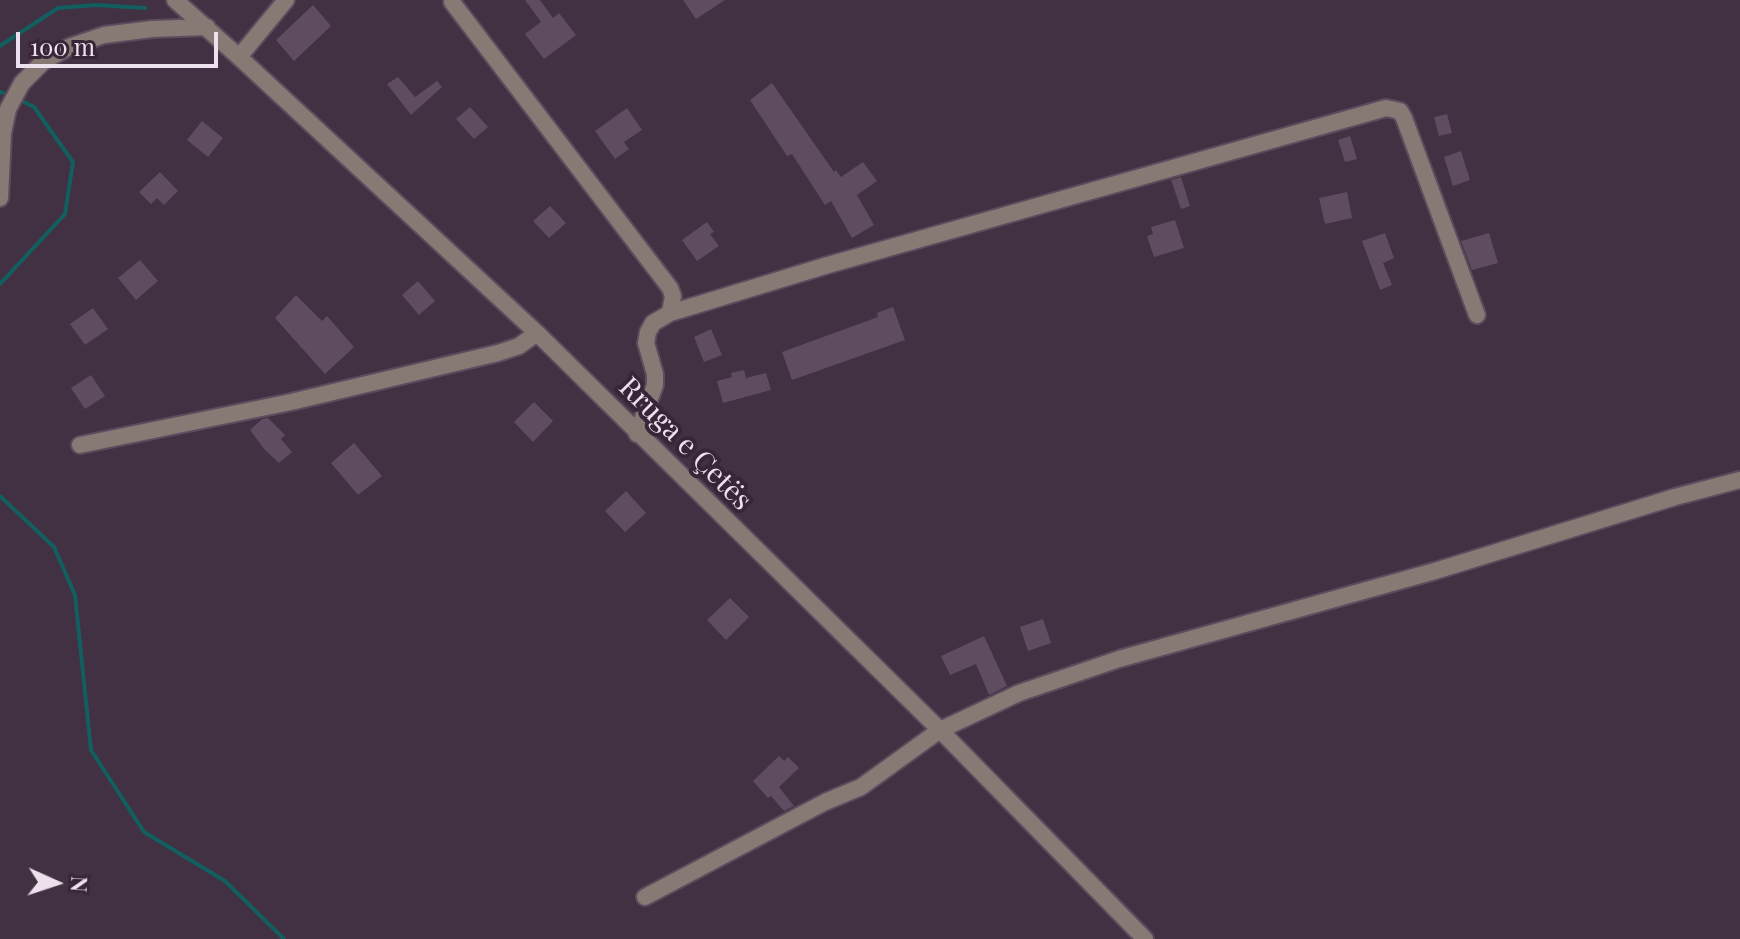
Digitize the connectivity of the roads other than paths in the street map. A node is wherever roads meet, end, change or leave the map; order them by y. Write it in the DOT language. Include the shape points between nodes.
graph roads {
  1 [pos="175,0"];
  2 [pos="286,0"];
  3 [pos="452,2"];
  4 [pos="207,27"];
  5 [pos="239,57"];
  6 [pos="0,198"];
  7 [pos="670,313"];
  8 [pos="1477,315"];
  9 [pos="537,333"];
  10 [pos="637,434"];
  11 [pos="80,445"];
  12 [pos="1740,480"];
  13 [pos="940,730"];
  14 [pos="645,897"];
  15 [pos="1145,939"];
  1 -- 4 [label="street, Rruga e Çetës"];
  2 -- 5 [label="street"];
  3 -- 7 [label="street" via="670,288"];
  4 -- 5 [label="street, Rruga e Çetës"];
  4 -- 6 [label="street" via="104,35 44,61 22,83 8,109"];
  5 -- 9 [label="street, Rruga e Çetës"];
  7 -- 8 [label="street" via="1386,108 1400,111 1404,118"];
  7 -- 10 [label="street" via="648,332 655,385"];
  9 -- 10 [label="street, Rruga e Çetës"];
  9 -- 11 [label="street" via="498,353"];
  10 -- 13 [label="street, Rruga e Çetës"];
  12 -- 13 [label="street" via="1119,659 1019,693"];
  13 -- 14 [label="street" via="861,787"];
  13 -- 15 [label="street, Rruga e Çetës"];
}
